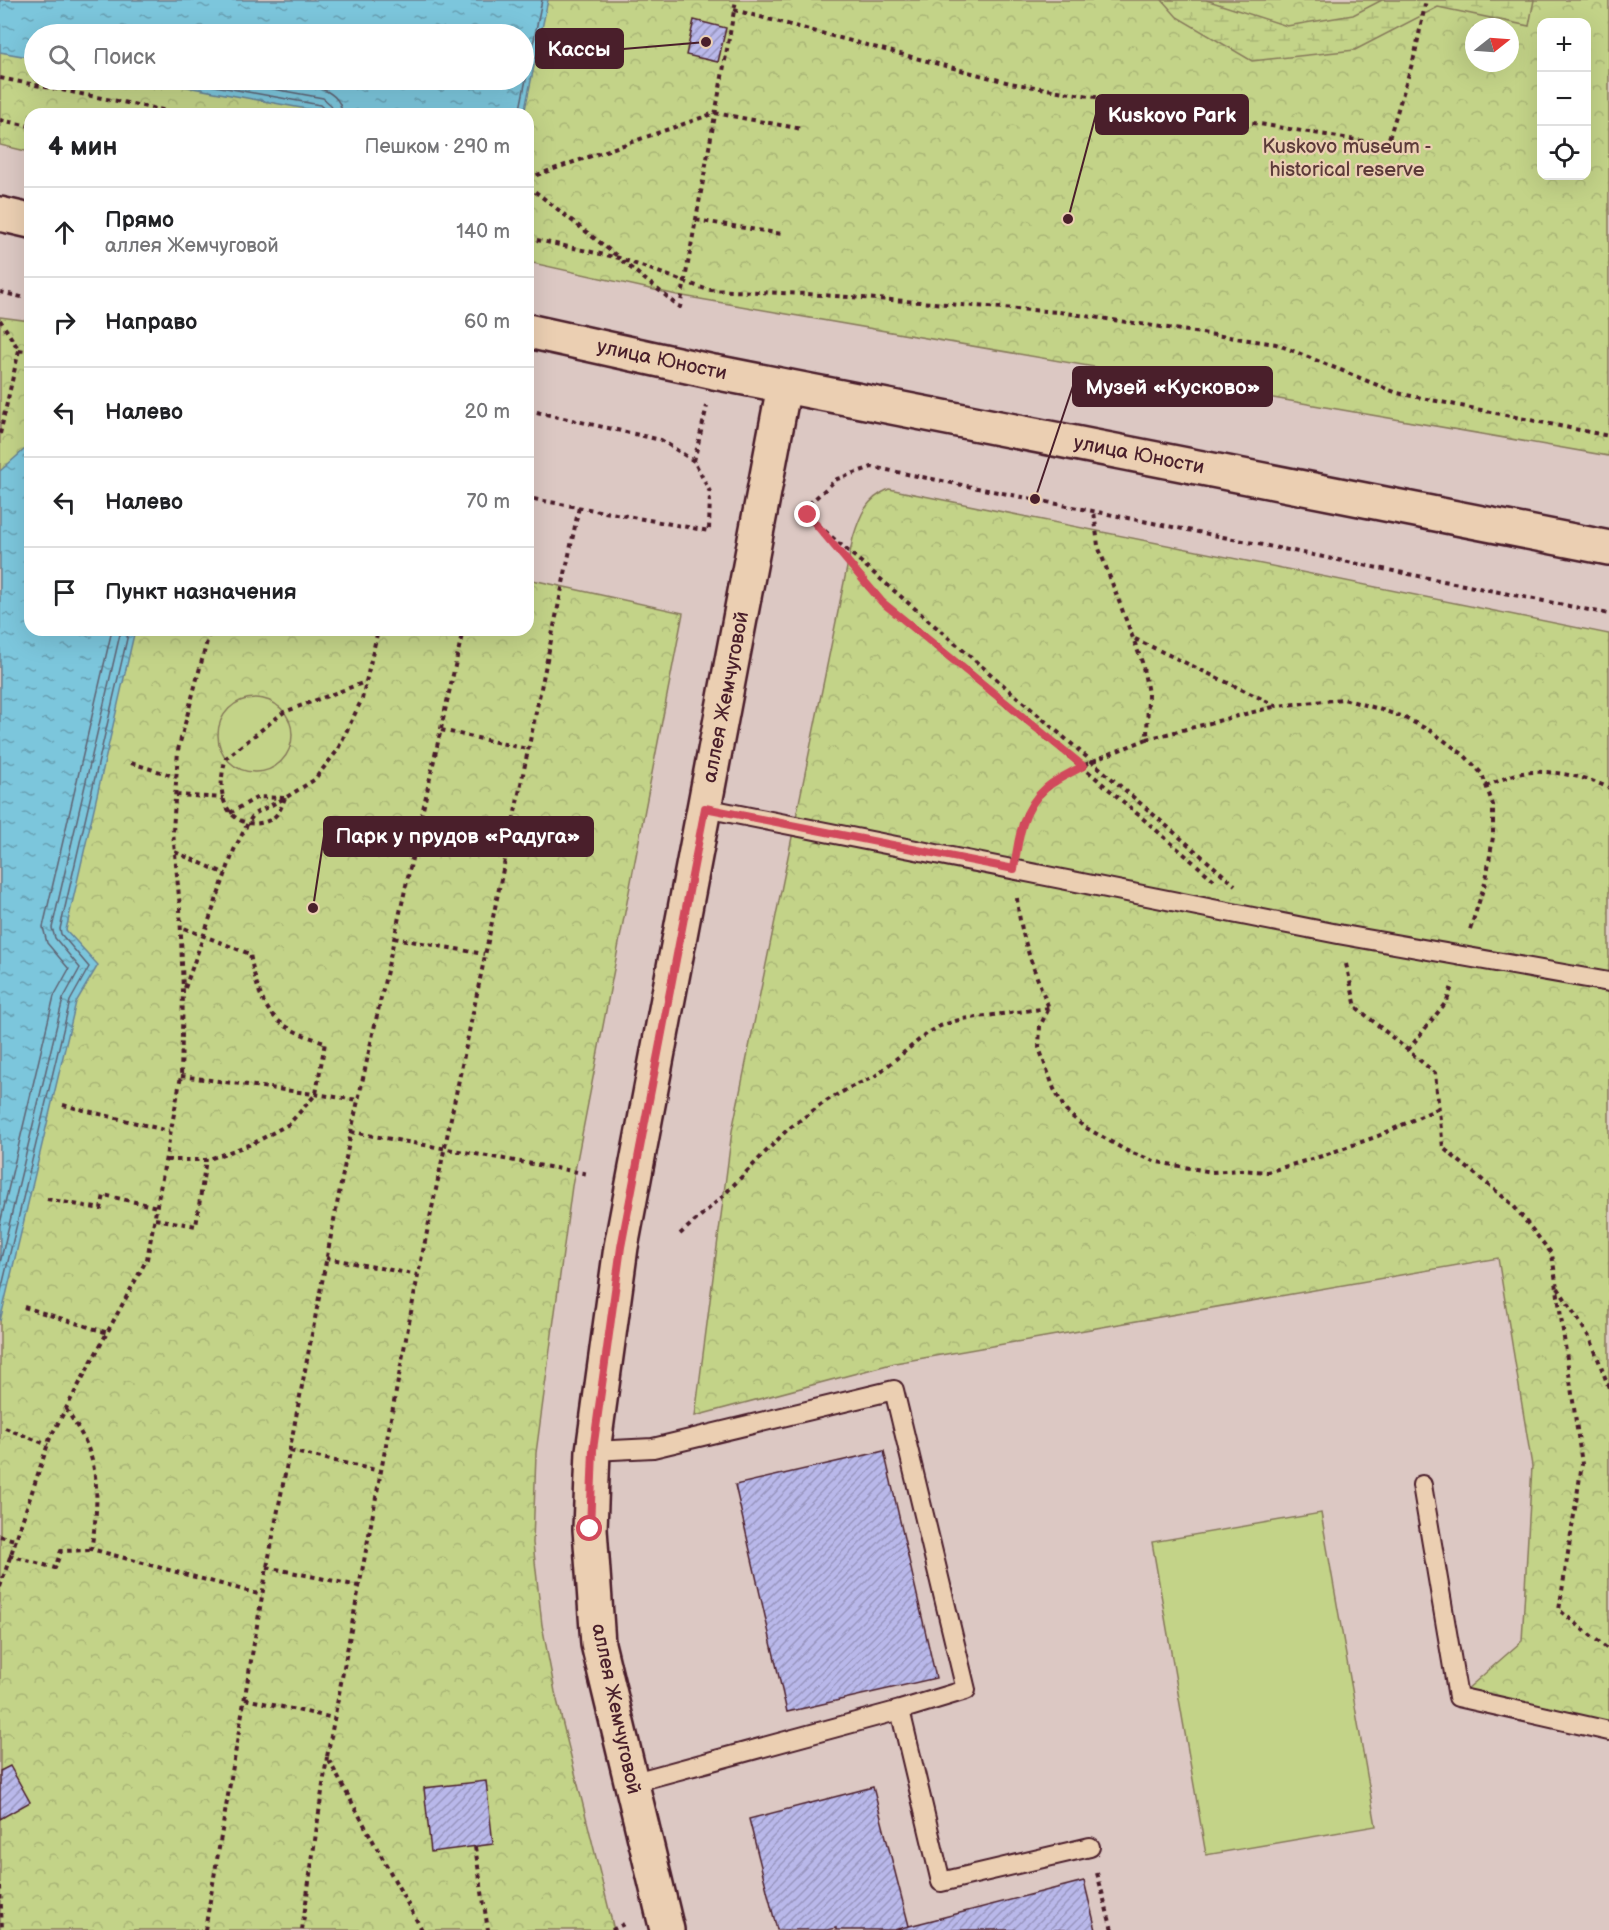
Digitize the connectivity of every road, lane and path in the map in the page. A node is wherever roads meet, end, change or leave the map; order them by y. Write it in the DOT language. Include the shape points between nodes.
graph roads {
  1 [pos="736,0"];
  2 [pos="1426,0"];
  3 [pos="734,10"];
  4 [pos="0,78"];
  5 [pos="24,83"];
  6 [pos="61,90"];
  7 [pos="152,108"];
  8 [pos="715,113"];
  9 [pos="0,120"];
  10 [pos="24,125"];
  11 [pos="802,129"];
  12 [pos="534,176"];
  13 [pos="534,191"];
  14 [pos="0,214"];
  15 [pos="24,220"];
  16 [pos="696,220"];
  17 [pos="782,234"];
  18 [pos="534,239"];
  19 [pos="619,258"];
  20 [pos="685,282"];
  21 [pos="0,292"];
  22 [pos="24,297"];
  23 [pos="0,320"];
  24 [pos="534,332"];
  25 [pos="19,350"];
  26 [pos="24,351"];
  27 [pos="784,386"];
  28 [pos="534,411"];
  29 [pos="704,423"];
  30 [pos="0,434"];
  31 [pos="1609,436"];
  32 [pos="694,461"];
  33 [pos="534,499"];
  34 [pos="579,507"];
  35 [pos="1094,511"];
  36 [pos="808,515"];
  37 [pos="1609,548"];
  38 [pos="1609,614"];
  39 [pos="208,636"];
  40 [pos="377,636"];
  41 [pos="462,636"];
  42 [pos="1135,639"];
  43 [pos="366,682"];
  44 [pos="1277,705"];
  45 [pos="441,730"];
  46 [pos="1147,739"];
  47 [pos="527,748"];
  48 [pos="1091,762"];
  49 [pos="131,763"];
  50 [pos="1083,766"];
  51 [pos="177,777"];
  52 [pos="1486,786"];
  53 [pos="1609,788"];
  54 [pos="176,795"];
  55 [pos="224,798"];
  56 [pos="285,798"];
  57 [pos="705,808"];
  58 [pos="230,813"];
  59 [pos="248,823"];
  60 [pos="175,852"];
  61 [pos="1014,869"];
  62 [pos="226,874"];
  63 [pos="1257,918"];
  64 [pos="1279,922"];
  65 [pos="181,927"];
  66 [pos="1338,934"];
  67 [pos="203,936"];
  68 [pos="394,938"];
  69 [pos="484,954"];
  70 [pos="1462,956"];
  71 [pos="1609,982"];
  72 [pos="183,992"];
  73 [pos="1049,1008"];
  74 [pos="1408,1051"];
  75 [pos="181,1076"];
  76 [pos="316,1094"];
  77 [pos="358,1100"];
  78 [pos="63,1105"];
  79 [pos="1439,1108"];
  80 [pos="169,1131"];
  81 [pos="351,1132"];
  82 [pos="444,1149"];
  83 [pos="206,1159"];
  84 [pos="167,1160"];
  85 [pos="589,1174"];
  86 [pos="47,1199"];
  87 [pos="157,1207"];
  88 [pos="155,1220"];
  89 [pos="680,1234"];
  90 [pos="326,1258"];
  91 [pos="418,1275"];
  92 [pos="1557,1285"];
  93 [pos="24,1307"];
  94 [pos="108,1333"];
  95 [pos="1609,1388"];
  96 [pos="66,1409"];
  97 [pos="5,1428"];
  98 [pos="48,1444"];
  99 [pos="593,1450"];
  100 [pos="290,1451"];
  101 [pos="381,1471"];
  102 [pos="1422,1485"];
  103 [pos="0,1536"];
  104 [pos="15,1540"];
  105 [pos="92,1550"];
  106 [pos="9,1556"];
  107 [pos="267,1567"];
  108 [pos="358,1586"];
  109 [pos="0,1587"];
  110 [pos="262,1594"];
  111 [pos="1609,1650"];
  112 [pos="245,1700"];
  113 [pos="900,1710"];
  114 [pos="334,1718"];
  115 [pos="1609,1731"];
  116 [pos="327,1757"];
  117 [pos="631,1783"];
  118 [pos="475,1846"];
  119 [pos="1090,1847"];
  120 [pos="0,1886"];
  121 [pos="626,1923"];
  122 [pos="2,1930"];
  123 [pos="205,1930"];
  124 [pos="302,1930"];
  125 [pos="422,1930"];
  126 [pos="488,1930"];
  127 [pos="612,1930"];
  128 [pos="667,1930"];
  129 [pos="1112,1930"];
  1 -- 3 [label="path"];
  2 -- 3 [label="path" via="1415,54 1387,145 1010,83"];
  3 -- 8 [label="path"];
  4 -- 5 [label="path"];
  6 -- 7 [label="path"];
  8 -- 11 [label="path"];
  8 -- 12 [label="path"];
  8 -- 16 [label="path"];
  9 -- 10 [label="path"];
  13 -- 19 [label="path"];
  14 -- 15 [label="street"];
  16 -- 17 [label="path"];
  16 -- 20 [label="path"];
  18 -- 19 [label="path"];
  19 -- 20 [label="path"];
  19 -- 20 [label="path" via="680,307"];
  20 -- 31 [label="path" via="708,290 1059,312 1276,344 1397,393"];
  21 -- 22 [label="path"];
  23 -- 25 [label="path"];
  24 -- 27 [label="street, улица Юности"];
  25 -- 26 [label="path"];
  25 -- 30 [label="path"];
  27 -- 37 [label="street, улица Юности"];
  27 -- 57 [label="street, аллея Жемчуговой"];
  28 -- 32 [label="path" via="661,440"];
  29 -- 32 [label="path"];
  32 -- 34 [label="path" via="710,492 709,531"];
  33 -- 34 [label="path"];
  34 -- 47 [label="path"];
  35 -- 36 [label="path" via="872,467 837,479 810,503"];
  35 -- 38 [label="path"];
  35 -- 42 [label="path" via="1098,546"];
  36 -- 48 [label="path"];
  36 -- 50 [label="path" via="882,602"];
  39 -- 51 [label="path" via="178,750"];
  40 -- 43 [label="path"];
  41 -- 45 [label="path"];
  42 -- 44 [label="path"];
  42 -- 46 [label="path" via="1148,693"];
  43 -- 55 [label="path" via="284,712 226,758 222,777"];
  43 -- 56 [label="path" via="337,751 314,780"];
  44 -- 46 [label="path"];
  44 -- 52 [label="path" via="1343,699 1403,717 1464,755 1482,774"];
  45 -- 47 [label="path"];
  45 -- 68 [label="path"];
  46 -- 48 [label="path"];
  47 -- 69 [label="path"];
  48 -- 50 [label="path"];
  48 -- 64 [label="path"];
  49 -- 51 [label="path"];
  50 -- 61 [label="path" via="1046,788 1034,802 1024,818"];
  50 -- 63 [label="path"];
  51 -- 54 [label="path"];
  52 -- 53 [label="path" via="1532,773 1569,774"];
  52 -- 70 [label="path" via="1493,805 1493,837 1486,880"];
  54 -- 55 [label="path"];
  54 -- 60 [label="path"];
  55 -- 58 [label="path"];
  56 -- 58 [label="path" via="258,797"];
  56 -- 59 [label="path" via="254,814"];
  56 -- 59 [label="path" via="273,818 259,824"];
  57 -- 61 [label="lane"];
  57 -- 99 [label="street, аллея Жемчуговой" via="621,1247"];
  58 -- 59 [label="path"];
  59 -- 62 [label="path"];
  60 -- 62 [label="path"];
  60 -- 65 [label="path"];
  61 -- 63 [label="lane"];
  61 -- 73 [label="path" via="1018,915"];
  62 -- 67 [label="path"];
  63 -- 64 [label="lane"];
  64 -- 66 [label="lane"];
  65 -- 67 [label="path"];
  65 -- 72 [label="path"];
  66 -- 70 [label="lane"];
  66 -- 74 [label="path" via="1356,1008"];
  67 -- 72 [label="path"];
  67 -- 76 [label="path" via="250,954 254,979 271,1015 302,1036 325,1042"];
  68 -- 69 [label="path"];
  68 -- 77 [label="path"];
  69 -- 82 [label="path"];
  70 -- 71 [label="lane"];
  70 -- 74 [label="path" via="1448,1001"];
  72 -- 75 [label="path"];
  73 -- 79 [label="path" via="1040,1026 1039,1048 1066,1111 1083,1126 1127,1151 1157,1162 1212,1172 1267,1173 1378,1136"];
  73 -- 89 [label="path" via="962,1019 925,1035 874,1077 826,1101 787,1130"];
  74 -- 79 [label="path" via="1435,1073"];
  75 -- 76 [label="path"];
  75 -- 80 [label="path"];
  76 -- 77 [label="path"];
  76 -- 84 [label="path" via="290,1124 252,1143 206,1160"];
  77 -- 81 [label="path"];
  78 -- 80 [label="path"];
  79 -- 92 [label="path" via="1443,1148 1512,1204 1552,1254"];
  80 -- 87 [label="path"];
  81 -- 82 [label="path"];
  81 -- 90 [label="path"];
  82 -- 85 [label="path"];
  82 -- 91 [label="path"];
  83 -- 88 [label="path" via="196,1226"];
  86 -- 87 [label="path" via="101,1209 104,1196"];
  87 -- 88 [label="path"];
  88 -- 94 [label="path" via="147,1259"];
  90 -- 91 [label="path"];
  90 -- 100 [label="path"];
  91 -- 101 [label="path"];
  92 -- 95 [label="path" via="1591,1340"];
  92 -- 111 [label="path" via="1582,1464 1559,1610"];
  93 -- 94 [label="path"];
  94 -- 96 [label="path"];
  96 -- 98 [label="path"];
  96 -- 110 [label="path" via="89,1449 96,1477 91,1549"];
  97 -- 98 [label="path"];
  98 -- 104 [label="path"];
  99 -- 113 [label="lane" via="653,1448 894,1390 966,1690"];
  99 -- 117 [label="street, аллея Жемчуговой" via="590,1529 598,1644"];
  100 -- 101 [label="path"];
  100 -- 107 [label="path"];
  101 -- 108 [label="path"];
  102 -- 115 [label="lane" via="1458,1697"];
  103 -- 104 [label="path"];
  104 -- 106 [label="path"];
  105 -- 106 [label="path" via="61,1551 56,1568"];
  106 -- 109 [label="path"];
  107 -- 108 [label="path"];
  107 -- 110 [label="path"];
  108 -- 114 [label="path"];
  110 -- 112 [label="path"];
  112 -- 114 [label="path"];
  112 -- 123 [label="path"];
  113 -- 117 [label="lane"];
  113 -- 119 [label="lane" via="941,1882"];
  114 -- 116 [label="path"];
  116 -- 124 [label="path"];
  116 -- 125 [label="path"];
  117 -- 128 [label="street, аллея Жемчуговой"];
  118 -- 126 [label="path"];
  119 -- 129 [label="path"];
  120 -- 122 [label="path"];
  121 -- 127 [label="path"];
}
